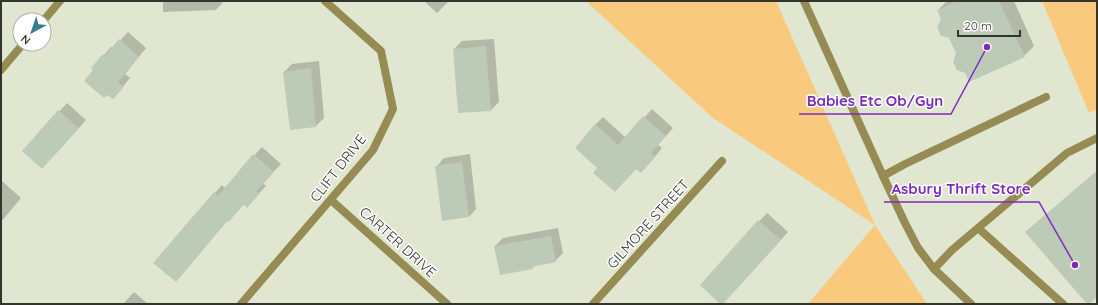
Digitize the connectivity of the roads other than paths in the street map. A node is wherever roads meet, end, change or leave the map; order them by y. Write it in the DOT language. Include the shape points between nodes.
graph roads {
  1 [pos="60,1"];
  2 [pos="325,1"];
  3 [pos="804,1"];
  4 [pos="51,12"];
  5 [pos="16,52"];
  6 [pos="1,70"];
  7 [pos="1046,97"];
  8 [pos="1097,138"];
  9 [pos="722,161"];
  10 [pos="883,176"];
  11 [pos="331,200"];
  12 [pos="978,228"];
  13 [pos="934,269"];
  14 [pos="241,304"];
  15 [pos="447,304"];
  16 [pos="593,304"];
  17 [pos="971,304"];
  18 [pos="1063,304"];
  1 -- 4 [label="street"];
  2 -- 11 [label="street, CLIFT DRIVE" via="381,51 393,109 372,150"];
  3 -- 10 [label="street"];
  5 -- 6 [label="street"];
  7 -- 10 [label="street"];
  8 -- 12 [label="street" via="1067,153"];
  9 -- 16 [label="street, GILMORE STREET"];
  10 -- 13 [label="street" via="918,248"];
  11 -- 14 [label="street, CLIFT DRIVE"];
  11 -- 15 [label="street, CARTER DRIVE"];
  12 -- 13 [label="street"];
  12 -- 18 [label="street"];
  13 -- 17 [label="street"];
}
